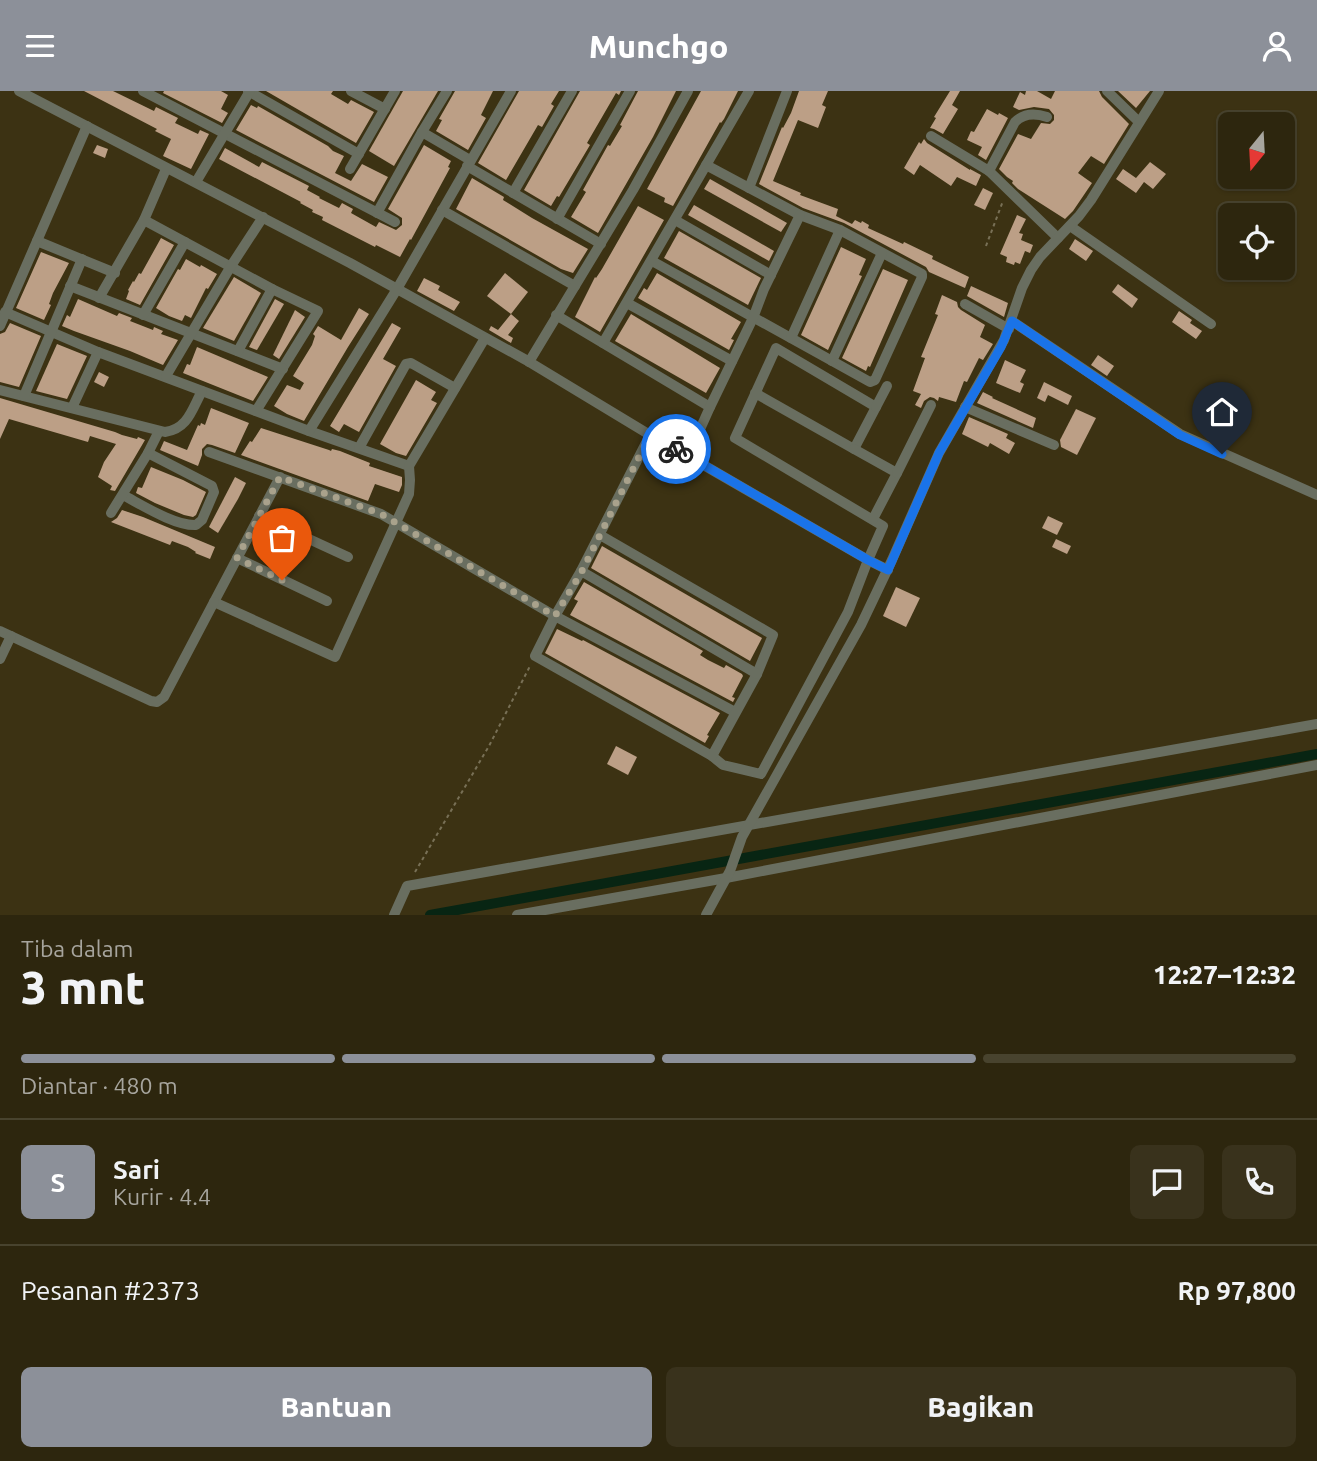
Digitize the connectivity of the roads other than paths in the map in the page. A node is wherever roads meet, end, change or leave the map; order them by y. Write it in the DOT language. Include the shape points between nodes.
graph roads {
  1 [pos="21,91"];
  2 [pos="143,91"];
  3 [pos="249,91"];
  4 [pos="351,91"];
  5 [pos="395,91"];
  6 [pos="447,91"];
  7 [pos="510,91"];
  8 [pos="572,91"];
  9 [pos="630,91"];
  10 [pos="688,91"];
  11 [pos="749,91"];
  12 [pos="773,91"];
  13 [pos="1107,91"];
  14 [pos="1159,91"];
  15 [pos="786,94"];
  16 [pos="386,109"];
  17 [pos="1047,117"];
  18 [pos="1139,122"];
  19 [pos="88,126"];
  20 [pos="422,132"];
  21 [pos="225,134"];
  22 [pos="931,137"];
  23 [pos="359,154"];
  24 [pos="469,163"];
  25 [pos="706,165"];
  26 [pos="166,169"];
  27 [pos="350,169"];
  28 [pos="989,171"];
  29 [pos="196,182"];
  30 [pos="749,188"];
  31 [pos="513,193"];
  32 [pos="442,210"];
  33 [pos="377,213"];
  34 [pos="800,215"];
  35 [pos="262,217"];
  36 [pos="557,219"];
  37 [pos="144,220"];
  38 [pos="675,221"];
  39 [pos="395,222"];
  40 [pos="1070,226"];
  41 [pos="840,230"];
  42 [pos="1058,238"];
  43 [pos="37,241"];
  44 [pos="185,242"];
  45 [pos="601,244"];
  46 [pos="882,253"];
  47 [pos="82,259"];
  48 [pos="652,261"];
  49 [pos="231,266"];
  50 [pos="115,273"];
  51 [pos="771,275"];
  52 [pos="70,286"];
  53 [pos="575,286"];
  54 [pos="272,289"];
  55 [pos="397,289"];
  56 [pos="5,297"];
  57 [pos="99,297"];
  58 [pos="626,303"];
  59 [pos="965,304"];
  60 [pos="5,312"];
  61 [pos="143,315"];
  62 [pos="556,315"];
  63 [pos="753,317"];
  64 [pos="1211,324"];
  65 [pos="0,325"];
  66 [pos="1010,325"];
  67 [pos="50,331"];
  68 [pos="192,334"];
  69 [pos="485,338"];
  70 [pos="791,338"];
  71 [pos="603,343"];
  72 [pos="238,351"];
  73 [pos="98,352"];
  74 [pos="732,361"];
  75 [pos="832,361"];
  76 [pos="529,362"];
  77 [pos="283,369"];
  78 [pos="166,376"];
  79 [pos="887,386"];
  80 [pos="455,389"];
  81 [pos="0,391"];
  82 [pos="202,391"];
  83 [pos="755,393"];
  84 [pos="24,396"];
  85 [pos="931,405"];
  86 [pos="710,407"];
  87 [pos="876,407"];
  88 [pos="965,407"];
  89 [pos="72,408"];
  90 [pos="256,411"];
  91 [pos="159,431"];
  92 [pos="309,431"];
  93 [pos="650,435"];
  94 [pos="1054,446"];
  95 [pos="359,448"];
  96 [pos="854,449"];
  97 [pos="209,452"];
  98 [pos="148,453"];
  99 [pos="688,456"];
  100 [pos="409,466"];
  101 [pos="897,473"];
  102 [pos="280,477"];
  103 [pos="123,495"];
  104 [pos="1317,495"];
  105 [pos="111,513"];
  106 [pos="259,516"];
  107 [pos="873,519"];
  108 [pos="397,523"];
  109 [pos="600,535"];
  110 [pos="348,557"];
  111 [pos="237,558"];
  112 [pos="868,560"];
  113 [pos="888,570"];
  114 [pos="582,571"];
  115 [pos="327,601"];
  116 [pos="214,602"];
  117 [pos="555,616"];
  118 [pos="5,634"];
  119 [pos="0,659"];
  120 [pos="757,674"];
  121 [pos="735,712"];
  122 [pos="1317,724"];
  123 [pos="712,756"];
  124 [pos="1317,765"];
  125 [pos="761,774"];
  126 [pos="758,809"];
  127 [pos="748,825"];
  128 [pos="728,874"];
  129 [pos="394,915"];
  130 [pos="517,915"];
  131 [pos="706,915"];
  1 -- 19 [label="street"];
  2 -- 21 [label="street"];
  3 -- 21 [label="street"];
  3 -- 23 [label="street"];
  4 -- 16 [label="street"];
  5 -- 16 [label="street"];
  6 -- 20 [label="street"];
  7 -- 24 [label="street"];
  8 -- 31 [label="street"];
  9 -- 36 [label="street"];
  10 -- 45 [label="street"];
  11 -- 25 [label="street"];
  12 -- 15 [label="street"];
  13 -- 18 [label="street"];
  14 -- 18 [label="street"];
  15 -- 30 [label="street"];
  16 -- 23 [label="street"];
  17 -- 28 [label="street" via="1020,117"];
  18 -- 40 [label="street"];
  19 -- 26 [label="street"];
  19 -- 43 [label="street"];
  20 -- 24 [label="street"];
  20 -- 33 [label="street"];
  21 -- 29 [label="street"];
  21 -- 33 [label="street"];
  22 -- 28 [label="street"];
  23 -- 27 [label="street"];
  24 -- 31 [label="street"];
  24 -- 32 [label="street"];
  25 -- 30 [label="street"];
  25 -- 38 [label="street"];
  26 -- 29 [label="street"];
  26 -- 37 [label="street"];
  28 -- 42 [label="street"];
  29 -- 35 [label="street"];
  30 -- 34 [label="street"];
  31 -- 36 [label="street"];
  32 -- 53 [label="street"];
  32 -- 55 [label="street"];
  33 -- 39 [label="street"];
  34 -- 41 [label="street"];
  34 -- 51 [label="street"];
  35 -- 49 [label="street"];
  35 -- 55 [label="street"];
  36 -- 45 [label="street"];
  37 -- 44 [label="street"];
  37 -- 50 [label="street"];
  38 -- 48 [label="street"];
  38 -- 51 [label="street"];
  40 -- 42 [label="street"];
  40 -- 64 [label="street"];
  41 -- 46 [label="street"];
  41 -- 70 [label="street"];
  42 -- 66 [label="street" via="1031,270"];
  43 -- 47 [label="street"];
  43 -- 56 [label="street"];
  44 -- 49 [label="street"];
  44 -- 61 [label="street"];
  45 -- 53 [label="street"];
  46 -- 75 [label="street"];
  46 -- 75 [label="street" via="923,275 875,380 870,382"];
  47 -- 50 [label="street"];
  47 -- 52 [label="street"];
  48 -- 58 [label="street"];
  48 -- 63 [label="street"];
  49 -- 54 [label="street"];
  49 -- 68 [label="street"];
  50 -- 57 [label="street"];
  51 -- 63 [label="street"];
  52 -- 57 [label="street"];
  52 -- 67 [label="street"];
  53 -- 62 [label="street"];
  54 -- 72 [label="street"];
  54 -- 77 [label="street" via="318,311"];
  55 -- 69 [label="street"];
  55 -- 92 [label="street"];
  56 -- 60 [label="street"];
  57 -- 61 [label="street"];
  58 -- 71 [label="street"];
  58 -- 74 [label="street"];
  59 -- 66 [label="street"];
  60 -- 65 [label="street"];
  60 -- 67 [label="street"];
  61 -- 68 [label="street"];
  62 -- 71 [label="street"];
  62 -- 76 [label="street"];
  63 -- 70 [label="street"];
  63 -- 74 [label="street"];
  66 -- 88 [label="street"];
  66 -- 104 [label="street" via="1180,435"];
  67 -- 73 [label="street"];
  67 -- 84 [label="street"];
  68 -- 72 [label="street"];
  68 -- 78 [label="street"];
  69 -- 76 [label="street"];
  69 -- 80 [label="street"];
  70 -- 75 [label="street"];
  71 -- 86 [label="street"];
  72 -- 77 [label="street"];
  73 -- 78 [label="street"];
  73 -- 89 [label="street"];
  74 -- 86 [label="street"];
  76 -- 93 [label="street"];
  77 -- 90 [label="street"];
  78 -- 82 [label="street"];
  79 -- 87 [label="street"];
  80 -- 95 [label="street" via="406,364"];
  80 -- 100 [label="street"];
  81 -- 84 [label="street"];
  82 -- 90 [label="street"];
  82 -- 91 [label="street" via="186,423 174,431"];
  83 -- 87 [label="street" via="776,348"];
  83 -- 96 [label="street"];
  83 -- 107 [label="street" via="735,438"];
  84 -- 89 [label="street"];
  85 -- 101 [label="street"];
  86 -- 99 [label="street"];
  87 -- 96 [label="street"];
  88 -- 94 [label="street"];
  88 -- 113 [label="street" via="939,453"];
  89 -- 91 [label="street"];
  90 -- 92 [label="street"];
  91 -- 98 [label="street"];
  92 -- 95 [label="street"];
  93 -- 99 [label="street"];
  93 -- 109 [label="street"];
  95 -- 100 [label="street"];
  96 -- 101 [label="street"];
  97 -- 102 [label="street"];
  98 -- 103 [label="street"];
  98 -- 103 [label="street" via="212,486 214,492 202,520 188,524"];
  99 -- 112 [label="street"];
  100 -- 108 [label="street" via="409,494"];
  101 -- 107 [label="street"];
  102 -- 106 [label="street"];
  102 -- 108 [label="street"];
  103 -- 105 [label="street"];
  106 -- 110 [label="street"];
  106 -- 111 [label="street"];
  107 -- 112 [label="street" via="883,526"];
  108 -- 116 [label="street" via="336,657"];
  108 -- 117 [label="street"];
  109 -- 114 [label="street"];
  109 -- 120 [label="street" via="773,635"];
  111 -- 115 [label="street"];
  111 -- 116 [label="street"];
  112 -- 113 [label="street"];
  112 -- 125 [label="street" via="848,612"];
  113 -- 126 [label="street"];
  114 -- 117 [label="street"];
  114 -- 120 [label="street"];
  116 -- 118 [label="street" via="164,697 157,702"];
  117 -- 121 [label="street"];
  117 -- 123 [label="street" via="535,656"];
  118 -- 119 [label="street"];
  120 -- 121 [label="street"];
  121 -- 123 [label="street"];
  122 -- 127 [label="street"];
  123 -- 125 [label="street" via="723,765"];
  124 -- 128 [label="street"];
  125 -- 126 [label="street"];
  126 -- 127 [label="street"];
  127 -- 128 [label="street"];
  127 -- 129 [label="street" via="407,886"];
  128 -- 130 [label="street"];
  128 -- 131 [label="street"];
}
